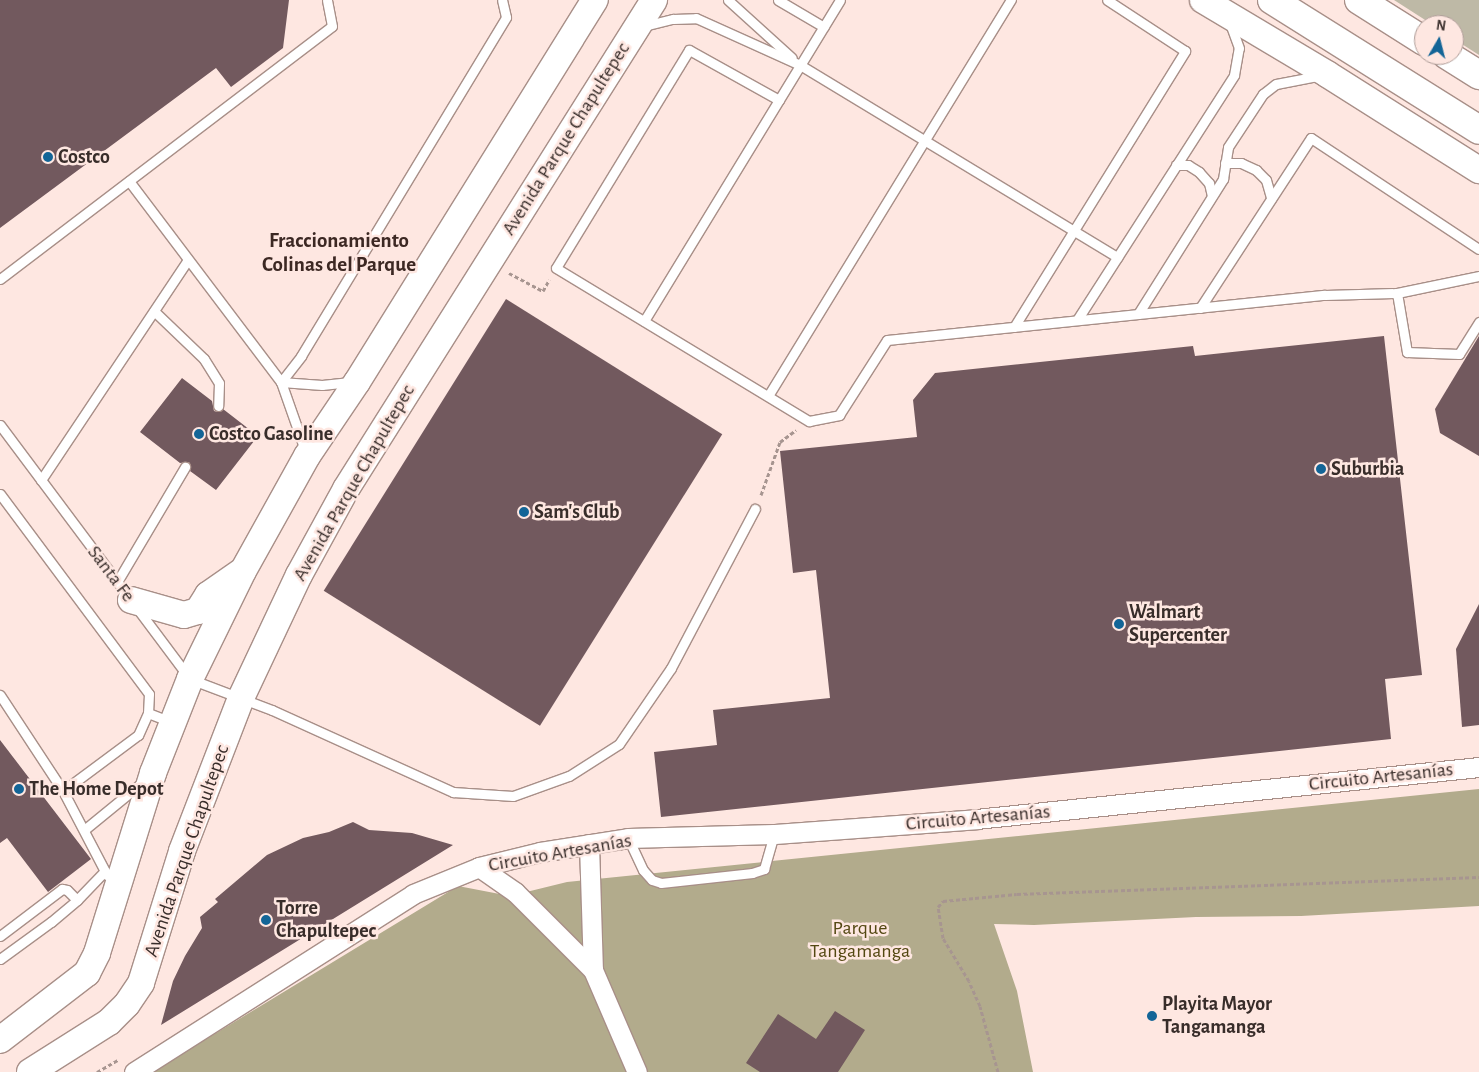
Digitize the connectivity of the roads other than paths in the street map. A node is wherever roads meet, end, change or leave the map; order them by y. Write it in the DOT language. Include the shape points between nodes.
graph roads {
  1 [pos="326,0"];
  2 [pos="502,0"];
  3 [pos="654,0"];
  4 [pos="728,0"];
  5 [pos="778,0"];
  6 [pos="840,0"];
  7 [pos="1011,0"];
  8 [pos="1107,0"];
  9 [pos="1202,0"];
  10 [pos="1359,0"];
  11 [pos="596,3"];
  12 [pos="1282,6"];
  13 [pos="1228,16"];
  14 [pos="824,27"];
  15 [pos="636,28"];
  16 [pos="1414,35"];
  17 [pos="800,65"];
  18 [pos="1463,65"];
  19 [pos="1328,74"];
  20 [pos="1479,75"];
  21 [pos="779,100"];
  22 [pos="1479,130"];
  23 [pos="924,141"];
  24 [pos="1226,163"];
  25 [pos="1176,165"];
  26 [pos="1479,170"];
  27 [pos="129,181"];
  28 [pos="1212,196"];
  29 [pos="1272,198"];
  30 [pos="1073,230"];
  31 [pos="1479,249"];
  32 [pos="1117,256"];
  33 [pos="188,261"];
  34 [pos="1479,276"];
  35 [pos="0,279"];
  36 [pos="1397,293"];
  37 [pos="1200,308"];
  38 [pos="154,311"];
  39 [pos="1138,314"];
  40 [pos="1077,320"];
  41 [pos="644,321"];
  42 [pos="1479,322"];
  43 [pos="1014,327"];
  44 [pos="281,382"];
  45 [pos="357,382"];
  46 [pos="768,396"];
  47 [pos="218,406"];
  48 [pos="0,425"];
  49 [pos="307,456"];
  50 [pos="185,467"];
  51 [pos="41,480"];
  52 [pos="0,494"];
  53 [pos="755,509"];
  54 [pos="243,571"];
  55 [pos="124,591"];
  56 [pos="190,679"];
  57 [pos="0,695"];
  58 [pos="241,698"];
  59 [pos="148,713"];
  60 [pos="173,723"];
  61 [pos="1479,767"];
  62 [pos="153,773"];
  63 [pos="63,791"];
  64 [pos="84,830"];
  65 [pos="774,834"];
  66 [pos="628,838"];
  67 [pos="589,844"];
  68 [pos="479,867"];
  69 [pos="110,880"];
  70 [pos="77,900"];
  71 [pos="0,936"];
  72 [pos="0,960"];
  73 [pos="593,970"];
  74 [pos="0,1040"];
  75 [pos="30,1072"];
  76 [pos="134,1072"];
  77 [pos="637,1072"];
  1 -- 27 [label="lane" via="332,26"];
  2 -- 44 [label="lane" via="506,17 301,356"];
  3 -- 15 [label="main road, Avenida Parque Chapultepec"];
  4 -- 17 [label="lane"];
  5 -- 14 [label="lane"];
  6 -- 14 [label="lane"];
  7 -- 23 [label="lane"];
  8 -- 30 [label="lane" via="1185,51"];
  9 -- 13 [label="main road"];
  10 -- 16 [label="highway"];
  11 -- 45 [label="main road"];
  12 -- 22 [label="highway"];
  13 -- 19 [label="main road"];
  13 -- 25 [label="lane" via="1238,48 1234,75"];
  14 -- 17 [label="lane"];
  15 -- 17 [label="lane" via="673,19 696,18"];
  15 -- 58 [label="main road, Avenida Parque Chapultepec" via="346,489 299,575"];
  17 -- 21 [label="lane"];
  17 -- 23 [label="lane"];
  18 -- 20 [label="highway"];
  19 -- 24 [label="lane" via="1276,84 1263,94 1228,147"];
  19 -- 26 [label="main road"];
  21 -- 41 [label="lane"];
  21 -- 41 [label="lane" via="689,50 556,268"];
  23 -- 30 [label="lane"];
  23 -- 46 [label="lane"];
  24 -- 28 [label="lane" via="1222,179"];
  24 -- 29 [label="lane" via="1256,170 1266,180"];
  25 -- 28 [label="lane" via="1188,165 1199,172 1209,183"];
  25 -- 32 [label="lane"];
  27 -- 33 [label="lane"];
  27 -- 35 [label="lane"];
  28 -- 39 [label="lane"];
  29 -- 31 [label="lane" via="1311,138"];
  29 -- 37 [label="lane"];
  30 -- 32 [label="lane"];
  30 -- 43 [label="lane"];
  32 -- 40 [label="lane"];
  33 -- 38 [label="lane"];
  33 -- 44 [label="lane"];
  34 -- 36 [label="lane"];
  36 -- 37 [label="lane" via="1325,295"];
  36 -- 42 [label="lane" via="1407,352 1459,354"];
  37 -- 39 [label="lane"];
  38 -- 47 [label="lane" via="204,359 219,383"];
  38 -- 51 [label="lane"];
  39 -- 40 [label="lane"];
  40 -- 43 [label="lane"];
  41 -- 46 [label="lane"];
  43 -- 46 [label="lane" via="887,340 839,415 809,421"];
  44 -- 45 [label="lane" via="322,385"];
  44 -- 49 [label="lane"];
  45 -- 49 [label="main road"];
  48 -- 51 [label="lane, Santa Fe"];
  49 -- 54 [label="main road"];
  50 -- 55 [label="lane"];
  51 -- 55 [label="lane, Santa Fe"];
  52 -- 59 [label="lane" via="149,694"];
  53 -- 58 [label="lane" via="671,668 619,744 569,776 513,796 453,792"];
  54 -- 55 [label="main road" via="208,595 198,610 184,615"];
  54 -- 56 [label="main road"];
  55 -- 56 [label="lane, Santa Fe"];
  56 -- 58 [label="lane"];
  56 -- 60 [label="main road"];
  57 -- 63 [label="lane"];
  58 -- 75 [label="main road, Avenida Parque Chapultepec" via="182,850 141,983 128,1004 109,1022"];
  59 -- 60 [label="lane"];
  59 -- 63 [label="lane" via="138,735"];
  60 -- 62 [label="main road"];
  61 -- 65 [label="street, Circuito Artesanías" via="976,819"];
  62 -- 64 [label="lane"];
  62 -- 69 [label="main road"];
  63 -- 64 [label="lane"];
  64 -- 69 [label="lane"];
  65 -- 66 [label="street, Circuito Artesanías"];
  65 -- 66 [label="lane" via="764,869 661,883 652,880 643,870"];
  66 -- 67 [label="street, Circuito Artesanías"];
  67 -- 68 [label="street, Circuito Artesanías"];
  67 -- 73 [label="street"];
  68 -- 73 [label="street" via="515,892"];
  68 -- 76 [label="street, Circuito Artesanías" via="413,894"];
  69 -- 70 [label="lane"];
  69 -- 74 [label="main road" via="97,953 88,973"];
  70 -- 71 [label="lane" via="67,890 62,890"];
  70 -- 72 [label="lane"];
  73 -- 77 [label="street"];
}
